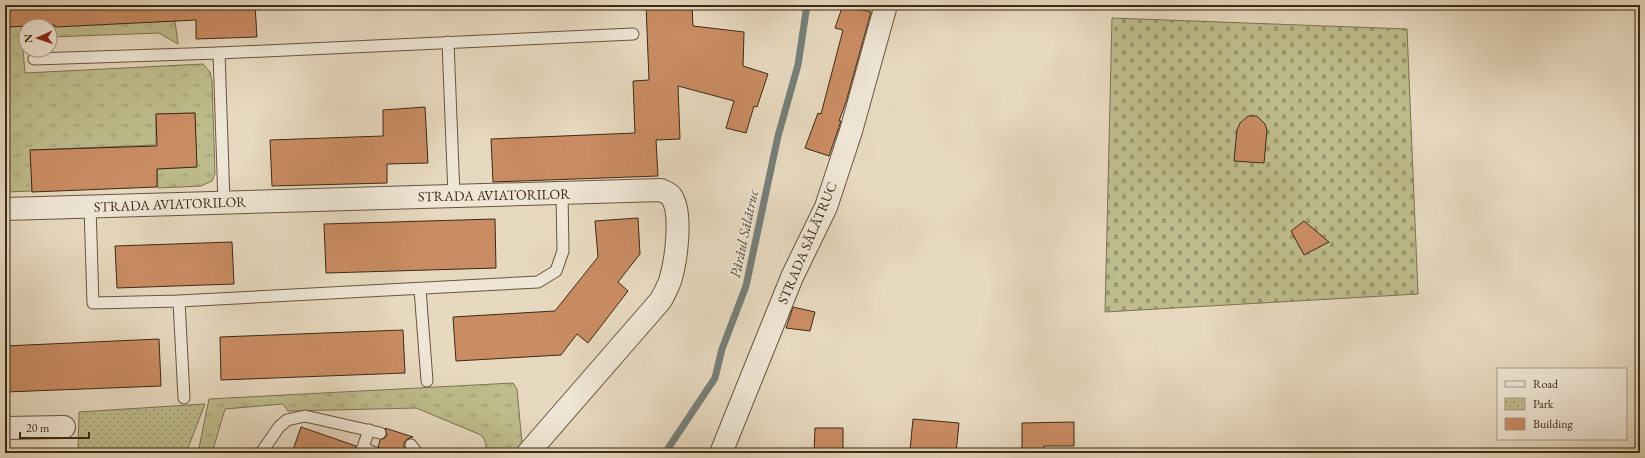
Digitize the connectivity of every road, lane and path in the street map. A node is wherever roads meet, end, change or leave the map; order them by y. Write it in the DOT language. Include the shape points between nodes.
graph roads {
  1 [pos="886,5"];
  2 [pos="633,34"];
  3 [pos="448,42"];
  4 [pos="219,52"];
  5 [pos="34,59"];
  6 [pos="562,194"];
  7 [pos="454,196"];
  8 [pos="224,203"];
  9 [pos="90,207"];
  10 [pos="5,209"];
  11 [pos="420,288"];
  12 [pos="179,301"];
  13 [pos="427,382"];
  14 [pos="184,398"];
  15 [pos="64,427"];
  16 [pos="5,428"];
  17 [pos="362,451"];
  18 [pos="261,453"];
  19 [pos="375,453"];
  20 [pos="528,453"];
  21 [pos="721,453"];
  1 -- 21 [label="street, STRADA SĂLĂTRUC" via="851,131 826,207 792,277"];
  2 -- 3 [label="lane"];
  3 -- 4 [label="lane"];
  3 -- 7 [label="lane"];
  4 -- 5 [label="lane"];
  4 -- 8 [label="lane"];
  6 -- 7 [label="street, STRADA AVIATORILOR"];
  6 -- 11 [label="lane" via="563,250 556,271 538,282"];
  6 -- 20 [label="street, STRADA AVIATORILOR" via="661,190 671,195 676,205 677,216 675,256 670,280 661,300"];
  7 -- 8 [label="street, STRADA AVIATORILOR"];
  8 -- 9 [label="street, STRADA AVIATORILOR"];
  9 -- 10 [label="street, STRADA AVIATORILOR"];
  9 -- 12 [label="lane" via="93,304"];
  11 -- 12 [label="lane"];
  11 -- 13 [label="lane"];
  12 -- 14 [label="lane"];
  15 -- 16 [label="street"];
  17 -- 18 [label="lane" via="375,432 304,416 287,420 279,426"];
  17 -- 19 [label="lane"];
}
